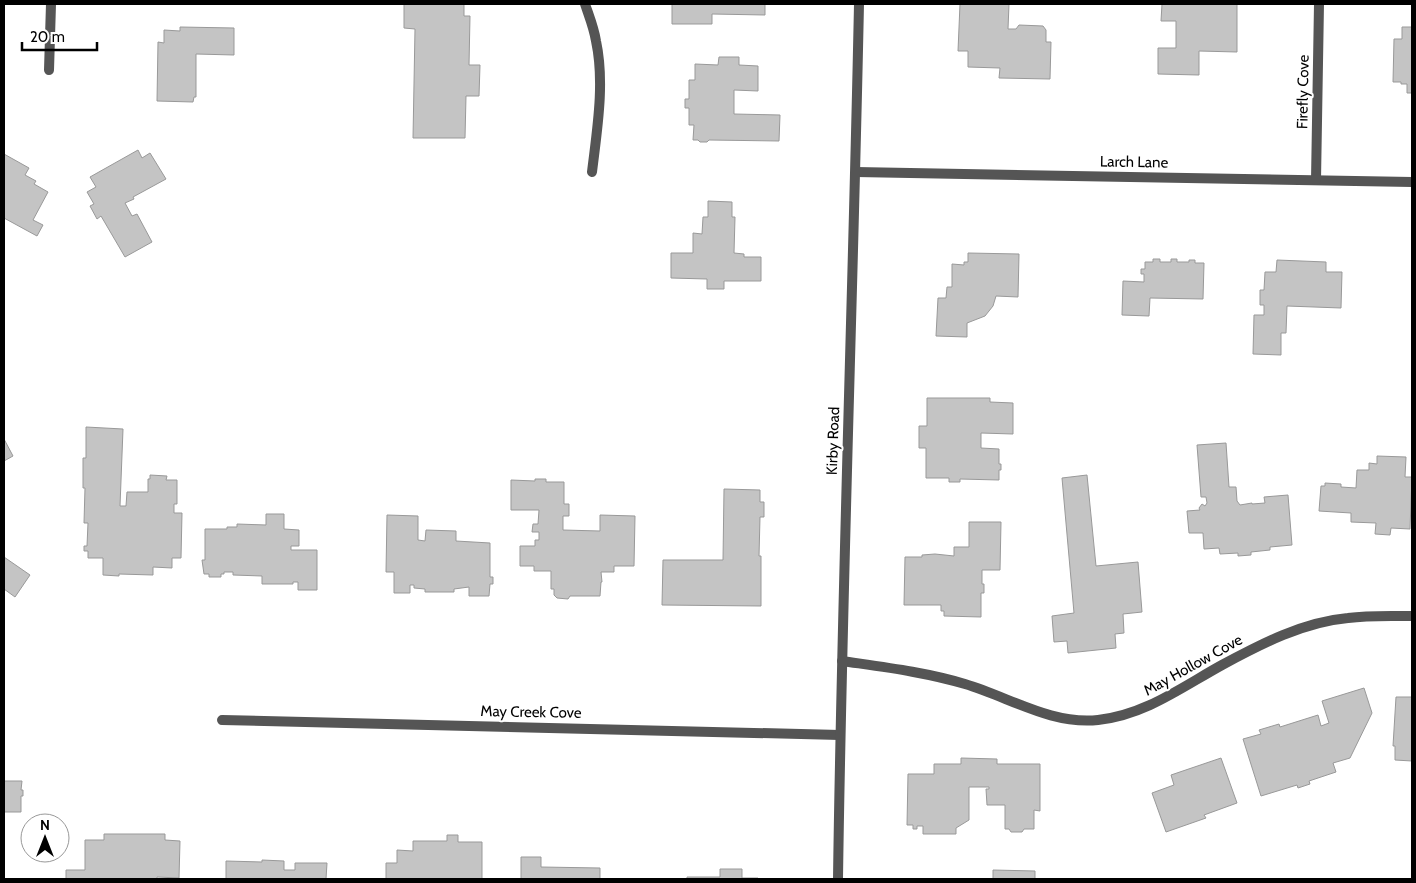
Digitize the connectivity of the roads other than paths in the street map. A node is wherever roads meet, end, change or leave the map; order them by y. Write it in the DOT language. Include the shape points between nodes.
graph roads {
  1 [pos="51,4"];
  2 [pos="585,4"];
  3 [pos="859,4"];
  4 [pos="1319,4"];
  5 [pos="49,70"];
  6 [pos="592,172"];
  7 [pos="856,172"];
  8 [pos="1316,180"];
  9 [pos="1412,182"];
  10 [pos="1412,616"];
  11 [pos="842,661"];
  12 [pos="222,720"];
  13 [pos="840,734"];
  14 [pos="838,879"];
  1 -- 5 [label="street"];
  2 -- 6 [label="street" via="600,67"];
  3 -- 7 [label="street, Kirby Road"];
  4 -- 8 [label="street, Firefly Cove"];
  7 -- 8 [label="street, Larch Lane"];
  7 -- 11 [label="street, Kirby Road"];
  8 -- 9 [label="street, Larch Lane"];
  10 -- 11 [label="street, May Hollow Cove" via="1346,618 1307,626 1283,634 1144,708 1098,720 1071,720 966,684"];
  11 -- 13 [label="street, Kirby Road"];
  12 -- 13 [label="street, May Creek Cove"];
  13 -- 14 [label="street, Kirby Road"];
}
